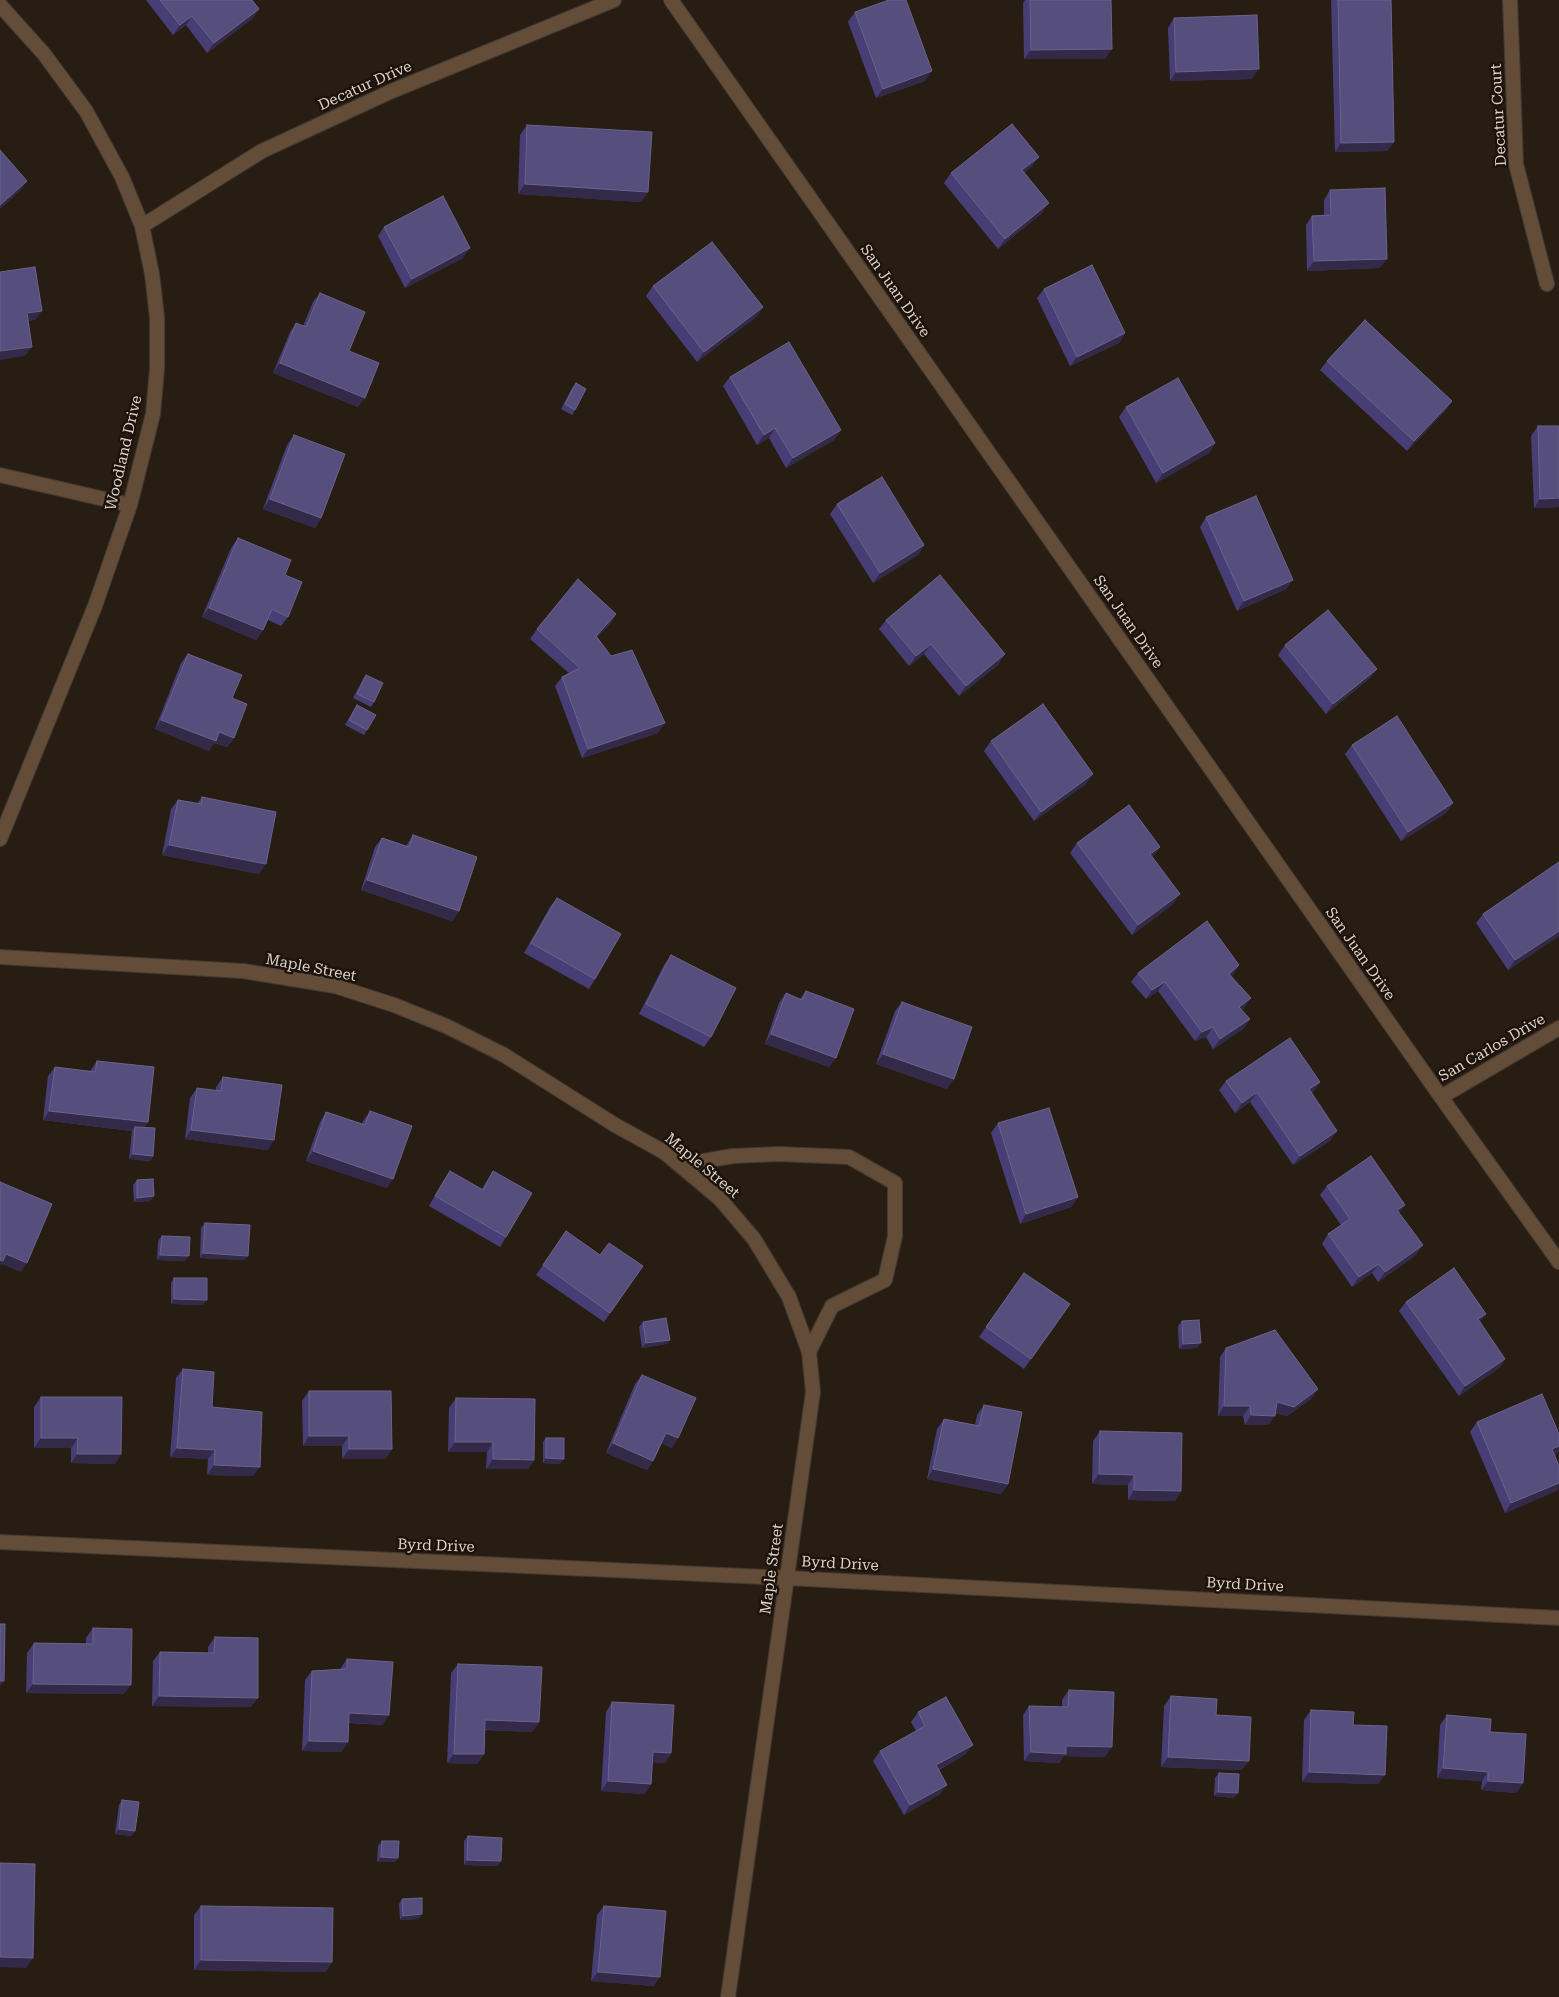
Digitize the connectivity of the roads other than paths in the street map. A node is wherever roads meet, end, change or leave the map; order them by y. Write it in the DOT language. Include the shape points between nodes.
graph roads {
  1 [pos="614,0"];
  2 [pos="672,0"];
  3 [pos="1510,0"];
  4 [pos="0,5"];
  5 [pos="142,226"];
  6 [pos="1546,284"];
  7 [pos="0,475"];
  8 [pos="130,505"];
  9 [pos="0,839"];
  10 [pos="0,956"];
  11 [pos="1559,1028"];
  12 [pos="1441,1097"];
  13 [pos="680,1165"];
  14 [pos="1559,1262"];
  15 [pos="809,1352"];
  16 [pos="0,1542"];
  17 [pos="787,1578"];
  18 [pos="1559,1618"];
  19 [pos="728,1997"];
  1 -- 5 [label="street, Decatur Drive" via="392,90 262,151"];
  2 -- 12 [label="street, San Juan Drive"];
  3 -- 6 [label="street, Decatur Court" via="1516,164"];
  4 -- 5 [label="street, Woodland Drive" via="44,54 86,111 122,177"];
  5 -- 8 [label="street, Woodland Drive" via="157,317 157,369 153,414"];
  7 -- 8 [label="street"];
  8 -- 9 [label="street, Woodland Drive" via="95,606"];
  10 -- 13 [label="street, Maple Street" via="243,971 335,986 446,1026 504,1055 614,1125 664,1152"];
  11 -- 12 [label="street, San Carlos Drive"];
  12 -- 14 [label="street, San Juan Drive"];
  13 -- 15 [label="street, Maple Street" via="720,1199 754,1240 789,1297"];
  13 -- 15 [label="street" via="733,1156 849,1157 895,1183 895,1236 885,1280 832,1306"];
  15 -- 17 [label="street, Maple Street" via="813,1392"];
  16 -- 17 [label="street, Byrd Drive"];
  17 -- 18 [label="street, Byrd Drive"];
  17 -- 19 [label="street, Maple Street"];
}
